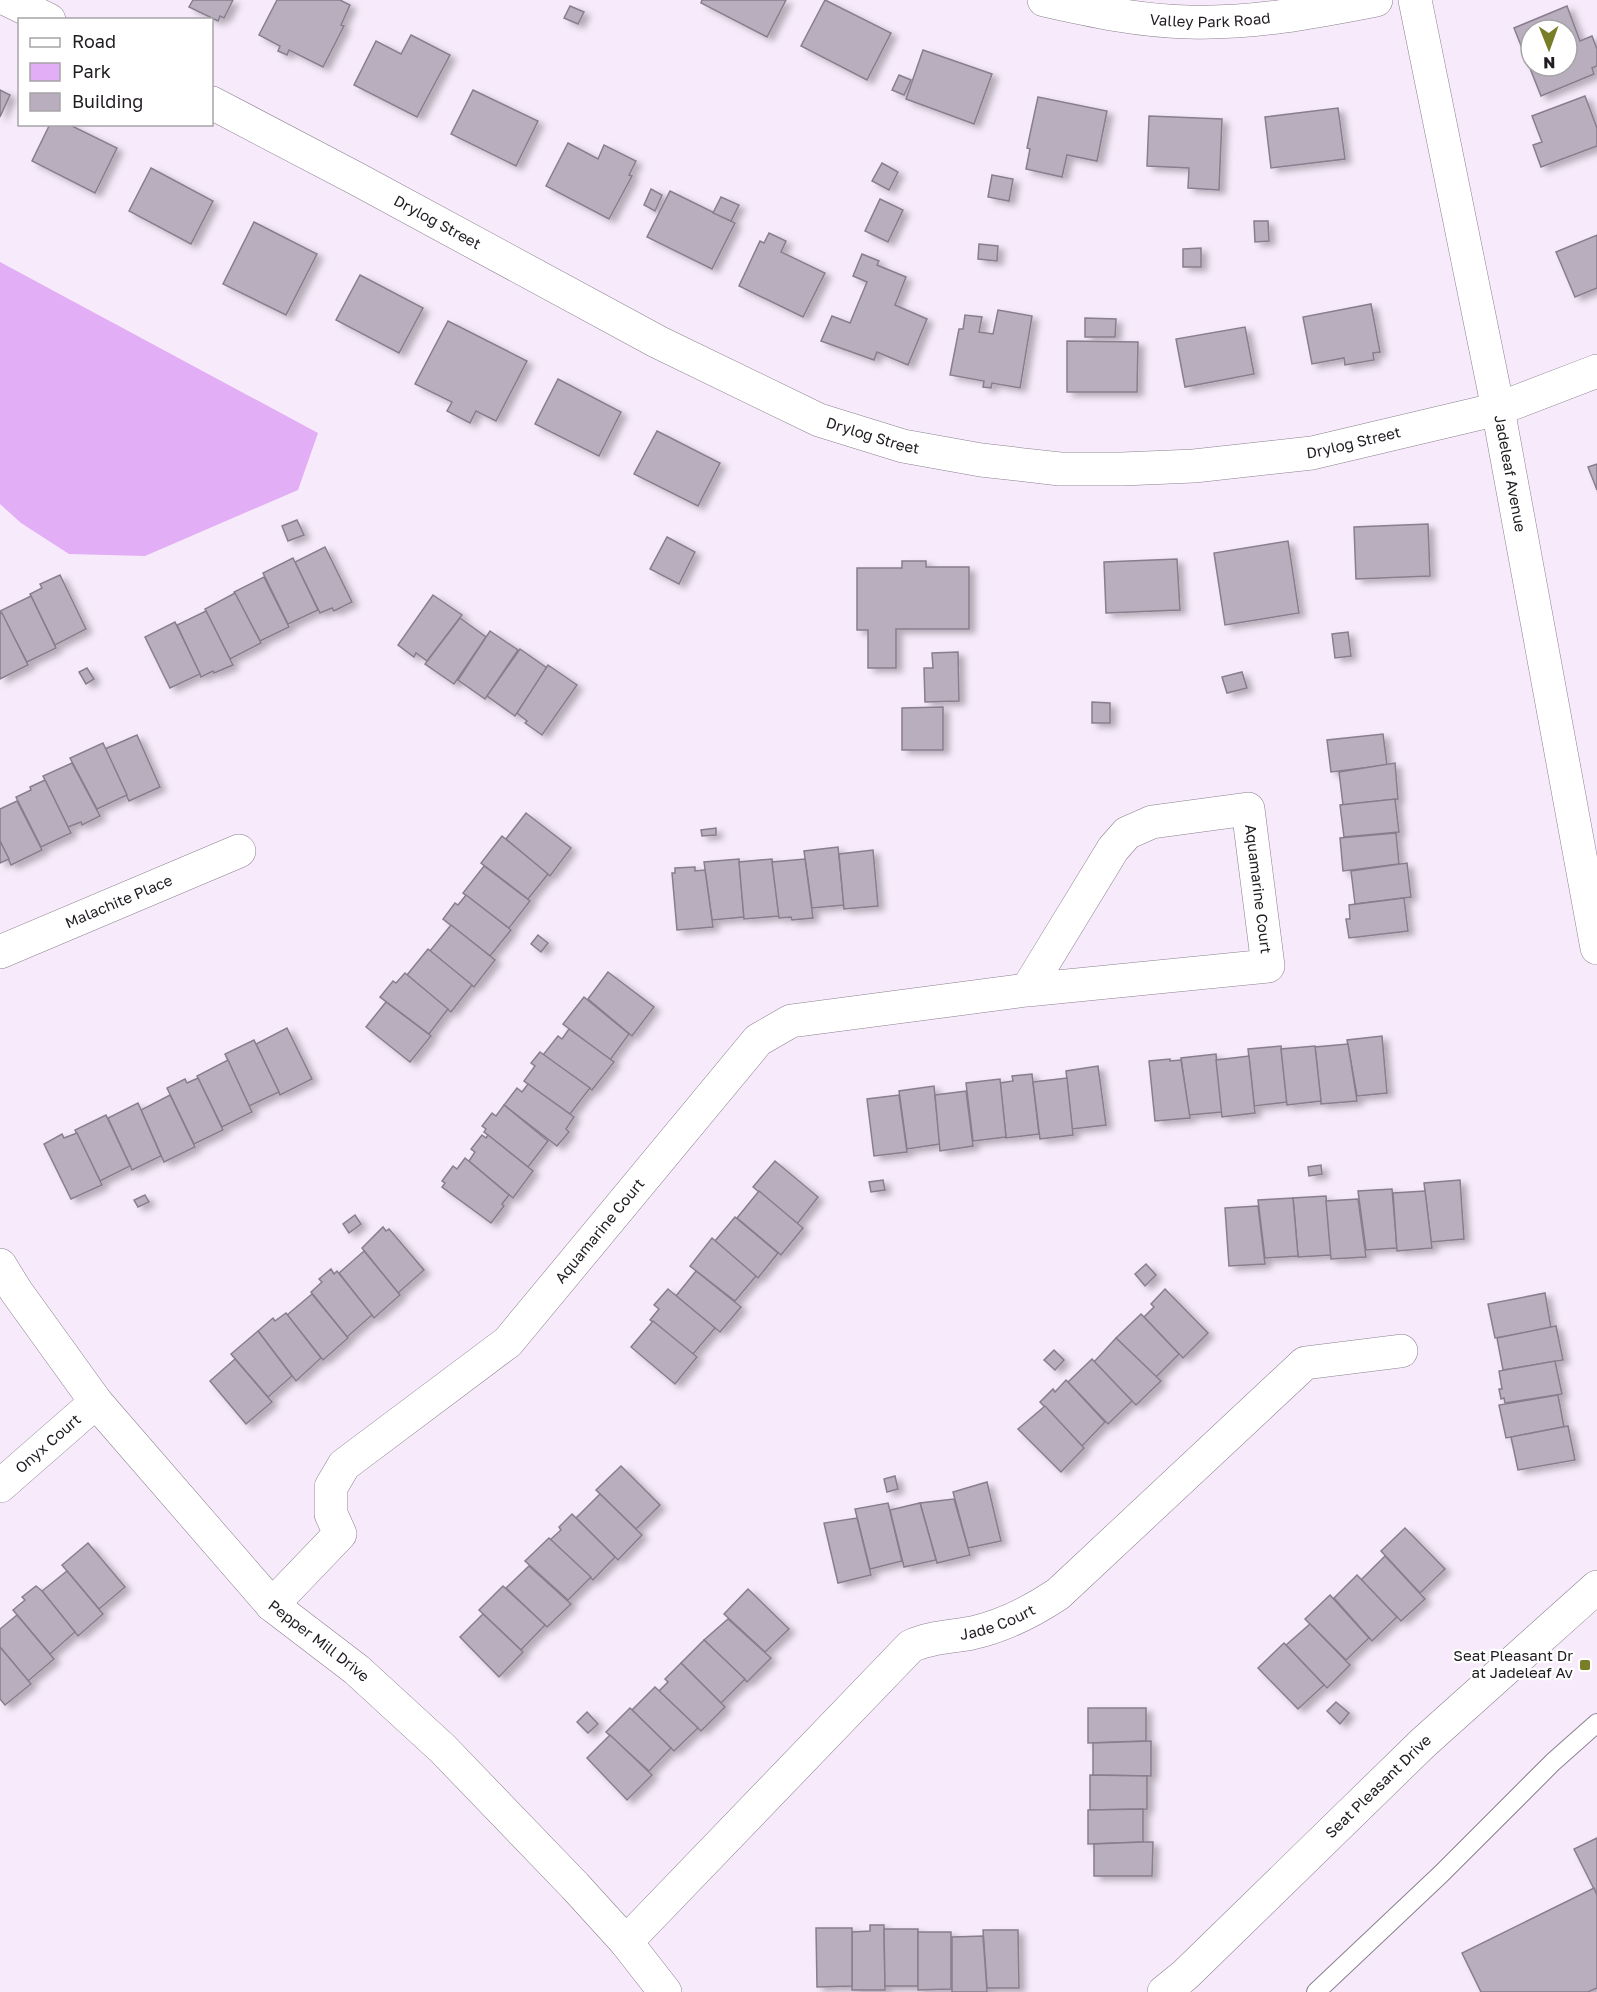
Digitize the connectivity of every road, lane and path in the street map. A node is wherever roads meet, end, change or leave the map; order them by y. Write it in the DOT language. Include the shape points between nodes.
graph roads {
  1 [pos="8,0"];
  2 [pos="1044,0"];
  3 [pos="1376,0"];
  4 [pos="1415,0"];
  5 [pos="45,18"];
  6 [pos="213,104"];
  7 [pos="1597,371"];
  8 [pos="1498,409"];
  9 [pos="1586,819"];
  10 [pos="239,851"];
  11 [pos="1597,948"];
  12 [pos="0,952"];
  13 [pos="1027,990"];
  14 [pos="0,1265"];
  15 [pos="1401,1351"];
  16 [pos="96,1402"];
  17 [pos="0,1486"];
  18 [pos="1597,1587"];
  19 [pos="272,1605"];
  20 [pos="1597,1723"];
  21 [pos="626,1942"];
  22 [pos="665,1992"];
  23 [pos="1164,1992"];
  24 [pos="1316,1992"];
  1 -- 5 [label="street"];
  2 -- 3 [label="street, Valley Park Road" via="1138,18 1189,22 1300,15"];
  4 -- 8 [label="street, Jadeleaf Avenue"];
  6 -- 8 [label="street, Drylog Street" via="658,342 819,420 903,446 1060,469 1194,465 1312,453"];
  7 -- 8 [label="street, Drylog Street"];
  8 -- 9 [label="street, Jadeleaf Avenue"];
  9 -- 11 [label="street, Jadeleaf Avenue"];
  10 -- 12 [label="street, Malachite Place"];
  13 -- 13 [label="street, Aquamarine Court" via="1268,966 1248,808 1152,822 1127,833 1113,849"];
  13 -- 19 [label="street, Aquamarine Court" via="791,1021 758,1040 508,1342 344,1465 331,1487 331,1514 340,1534"];
  14 -- 16 [label="street, Pepper Mill Drive"];
  15 -- 21 [label="street, Jade Court" via="1305,1363 1058,1594 991,1628 911,1646"];
  16 -- 17 [label="street, Onyx Court"];
  16 -- 19 [label="street, Pepper Mill Drive"];
  18 -- 23 [label="street, Seat Pleasant Drive" via="1423,1743"];
  19 -- 21 [label="street, Pepper Mill Drive" via="357,1670 443,1749"];
  20 -- 24 [label="lane"];
  21 -- 22 [label="street, Pepper Mill Drive"];
}
